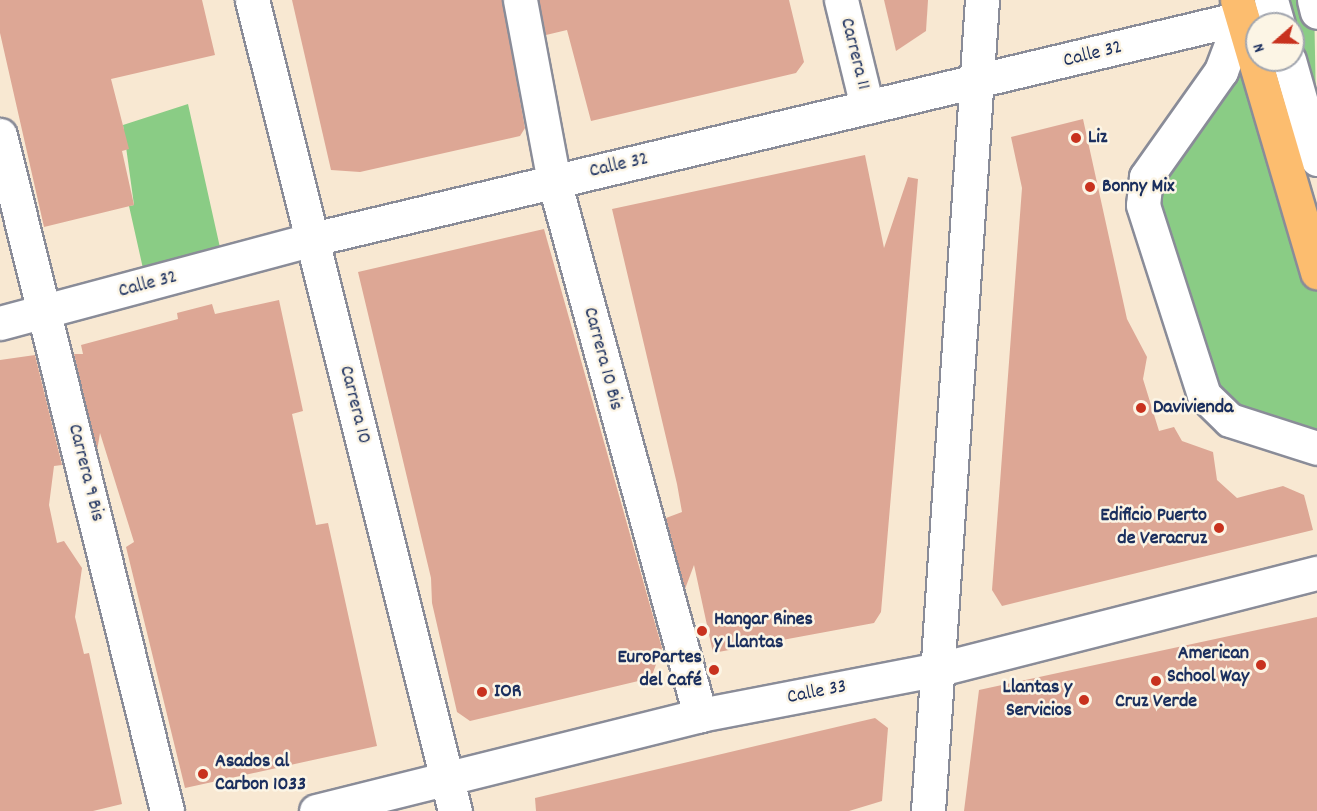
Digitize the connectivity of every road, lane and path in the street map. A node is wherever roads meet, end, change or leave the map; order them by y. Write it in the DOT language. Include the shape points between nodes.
graph roads {
  1 [pos="252,0"];
  2 [pos="520,0"];
  3 [pos="841,0"];
  4 [pos="982,0"];
  5 [pos="1314,0"];
  6 [pos="1239,9"];
  7 [pos="1317,12"];
  8 [pos="1292,72"];
  9 [pos="975,84"];
  10 [pos="867,107"];
  11 [pos="0,135"];
  12 [pos="1317,159"];
  13 [pos="554,181"];
  14 [pos="313,239"];
  15 [pos="1317,272"];
  16 [pos="46,313"];
  17 [pos="0,323"];
  18 [pos="1317,448"];
  19 [pos="1317,573"];
  20 [pos="940,669"];
  21 [pos="700,715"];
  22 [pos="448,778"];
  23 [pos="168,811"];
  24 [pos="316,811"];
  25 [pos="455,811"];
  26 [pos="928,811"];
  1 -- 14 [label="street, Carrera 10"];
  2 -- 13 [label="street, Carrera 10 Bis"];
  3 -- 10 [label="street, Carrera 11"];
  4 -- 9 [label="street"];
  5 -- 7 [label="street"];
  6 -- 9 [label="street, Calle 32"];
  6 -- 15 [label="main road"];
  6 -- 18 [label="street" via="1221,71 1146,177 1143,205 1204,395 1230,420"];
  8 -- 12 [label="street"];
  9 -- 10 [label="street, Calle 32"];
  9 -- 20 [label="street"];
  10 -- 13 [label="street, Calle 32"];
  11 -- 16 [label="street, Carrera 9 Bis"];
  13 -- 14 [label="street, Calle 32"];
  13 -- 21 [label="street, Carrera 10 Bis"];
  14 -- 16 [label="street, Calle 32"];
  14 -- 22 [label="street, Carrera 10"];
  16 -- 17 [label="street, Calle 32"];
  16 -- 23 [label="street, Carrera 9 Bis"];
  19 -- 20 [label="street, Calle 33"];
  20 -- 21 [label="street, Calle 33"];
  20 -- 26 [label="street"];
  21 -- 22 [label="street, Calle 33"];
  22 -- 24 [label="street, Calle 33"];
  22 -- 25 [label="street, Carrera 10"];
}
